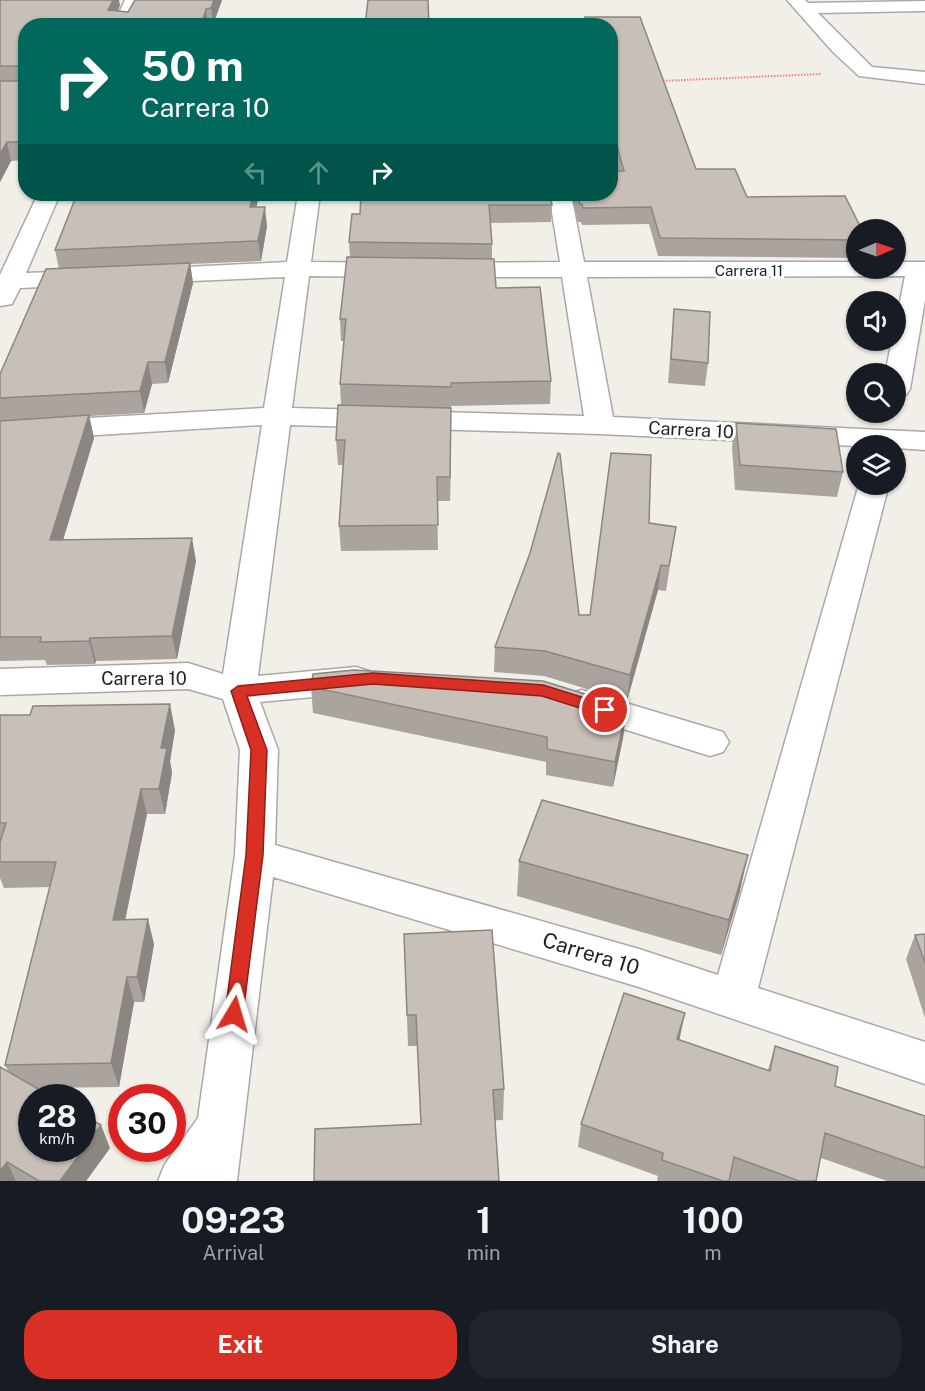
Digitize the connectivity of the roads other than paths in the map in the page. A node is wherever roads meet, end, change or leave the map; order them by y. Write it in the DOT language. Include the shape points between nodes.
graph roads {
  1 [pos="134,0"];
  2 [pos="800,4"];
  3 [pos="925,6"];
  4 [pos="126,18"];
  5 [pos="923,78"];
  6 [pos="46,201"];
  7 [pos="308,201"];
  8 [pos="561,201"];
  9 [pos="298,269"];
  10 [pos="922,269"];
  11 [pos="574,272"];
  12 [pos="5,282"];
  13 [pos="0,305"];
  14 [pos="902,363"];
  15 [pos="277,416"];
  16 [pos="600,425"];
  17 [pos="0,432"];
  18 [pos="887,432"];
  19 [pos="925,441"];
  20 [pos="871,495"];
  21 [pos="384,679"];
  22 [pos="0,682"];
  23 [pos="238,691"];
  24 [pos="553,694"];
  25 [pos="710,742"];
  26 [pos="255,855"];
  27 [pos="733,998"];
  28 [pos="925,1063"];
  29 [pos="219,1128"];
  30 [pos="182,1181"];
  31 [pos="213,1181"];
  1 -- 4 [label="street"];
  2 -- 3 [label="street"];
  2 -- 5 [label="street" via="866,72"];
  6 -- 12 [label="street"];
  7 -- 9 [label="street"];
  8 -- 11 [label="street"];
  9 -- 11 [label="street, Carrera 11"];
  9 -- 12 [label="street, Carrera 11"];
  9 -- 15 [label="street"];
  10 -- 11 [label="street, Carrera 11"];
  10 -- 14 [label="street"];
  11 -- 16 [label="street"];
  12 -- 13 [label="street"];
  15 -- 16 [label="street, Carrera 10"];
  15 -- 17 [label="street, Carrera 10"];
  15 -- 23 [label="street"];
  16 -- 18 [label="street, Carrera 10"];
  18 -- 19 [label="street, Carrera 10"];
  20 -- 27 [label="street"];
  21 -- 23 [label="street, Carrera 10"];
  22 -- 23 [label="street, Carrera 10" via="188,676"];
  23 -- 26 [label="street" via="259,750"];
  24 -- 25 [label="street"];
  26 -- 27 [label="street, Carrera 10"];
  26 -- 29 [label="street"];
  27 -- 28 [label="street, Carrera 10"];
  29 -- 30 [label="street"];
  29 -- 31 [label="street"];
}
